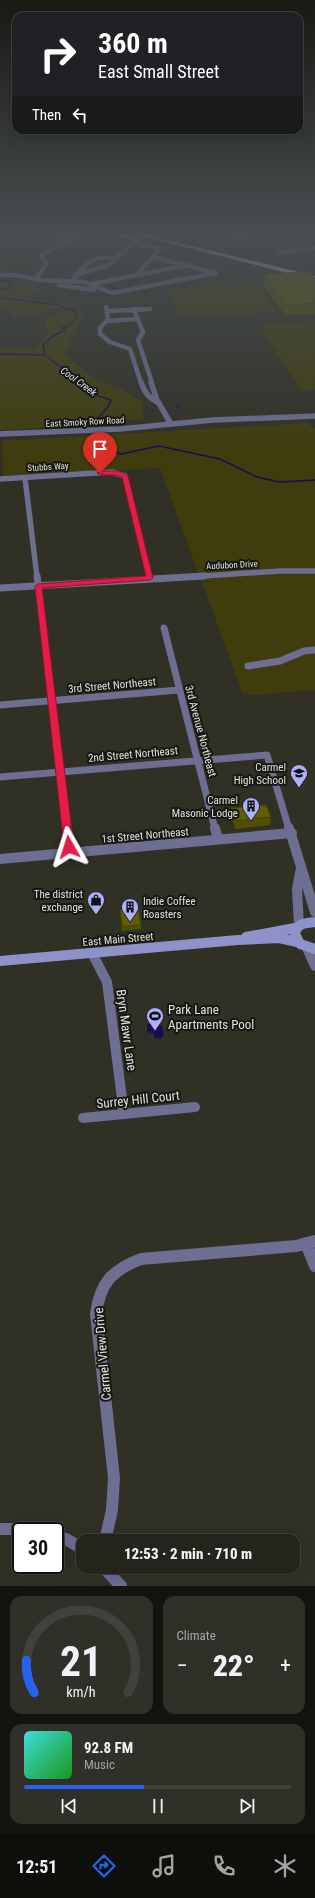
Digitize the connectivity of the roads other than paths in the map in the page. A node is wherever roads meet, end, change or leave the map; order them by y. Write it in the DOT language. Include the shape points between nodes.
graph roads {
  1 [pos="134,309"];
  2 [pos="150,309"];
  3 [pos="138,319"];
  4 [pos="108,321"];
  5 [pos="159,403"];
  6 [pos="315,416"];
  7 [pos="170,424"];
  8 [pos="0,434"];
  9 [pos="25,478"];
  10 [pos="0,479"];
  11 [pos="315,571"];
  12 [pos="150,578"];
  13 [pos="38,586"];
  14 [pos="0,588"];
  15 [pos="164,628"];
  16 [pos="315,650"];
  17 [pos="248,666"];
  18 [pos="179,690"];
  19 [pos="51,701"];
  20 [pos="0,705"];
  21 [pos="197,760"];
  22 [pos="61,772"];
  23 [pos="0,777"];
  24 [pos="292,833"];
  25 [pos="218,839"];
  26 [pos="70,852"];
  27 [pos="0,858"];
  28 [pos="301,868"];
  29 [pos="315,912"];
  30 [pos="315,922"];
  31 [pos="297,926"];
  32 [pos="238,940"];
  33 [pos="297,942"];
  34 [pos="311,948"];
  35 [pos="92,953"];
  36 [pos="0,962"];
  37 [pos="315,966"];
  38 [pos="195,1107"];
  39 [pos="124,1114"];
  40 [pos="83,1118"];
  41 [pos="311,1242"];
  42 [pos="315,1266"];
  43 [pos="0,1529"];
  44 [pos="12,1529"];
  45 [pos="108,1534"];
  46 [pos="64,1538"];
  47 [pos="76,1545"];
  48 [pos="110,1574"];
  49 [pos="121,1586"];
  1 -- 2 [label="street"];
  1 -- 3 [label="street"];
  1 -- 4 [label="street" via="106,309"];
  3 -- 4 [label="street"];
  3 -- 5 [label="street" via="143,332 138,340"];
  4 -- 5 [label="street" via="100,328 100,334 110,342 130,349 145,393 148,398"];
  5 -- 7 [label="street"];
  6 -- 7 [label="street, East Smoky Row Road"];
  7 -- 8 [label="street, East Smoky Row Road" via="120,429"];
  9 -- 10 [label="street, Stubbs Way"];
  9 -- 12 [label="street, Stubbs Way" via="112,472 125,476"];
  9 -- 13 [label="street"];
  11 -- 12 [label="street, Audubon Drive"];
  12 -- 13 [label="street, Audubon Drive"];
  13 -- 14 [label="street, Audubon Drive"];
  13 -- 19 [label="street"];
  15 -- 18 [label="street, 3rd Avenue Northeast"];
  16 -- 17 [label="street" via="304,651 280,661"];
  18 -- 19 [label="street, 3rd Street Northeast"];
  18 -- 21 [label="street, 3rd Avenue Northeast"];
  19 -- 20 [label="street, 3rd Street Northeast"];
  19 -- 22 [label="street"];
  21 -- 22 [label="street, 2nd Street Northeast"];
  21 -- 24 [label="street, 2nd Street Northeast" via="268,755"];
  21 -- 25 [label="street, 3rd Avenue Northeast"];
  22 -- 23 [label="street, 2nd Street Northeast"];
  22 -- 26 [label="street"];
  24 -- 25 [label="street, 1st Street Northeast"];
  24 -- 28 [label="street"];
  25 -- 26 [label="street, 1st Street Northeast"];
  26 -- 27 [label="street, 1st Street Northeast"];
  28 -- 29 [label="street"];
  28 -- 31 [label="street" via="296,898 300,911"];
  30 -- 31 [label="main road, East Main Street"];
  31 -- 32 [label="main road, East Main Street"];
  31 -- 33 [label="main road"];
  32 -- 33 [label="main road, East Main Street" via="279,938"];
  32 -- 35 [label="main road, East Main Street"];
  33 -- 34 [label="main road, East Main Street"];
  34 -- 37 [label="street"];
  35 -- 36 [label="main road, East Main Street"];
  35 -- 39 [label="street, Bryn Mawr Lane" via="107,982"];
  38 -- 39 [label="street, Surrey Hill Court"];
  39 -- 40 [label="street, Surrey Hill Court"];
  41 -- 42 [label="street, Carmel View Drive"];
  41 -- 45 [label="street, Carmel View Drive" via="141,1260 120,1267 103,1286 96,1314 111,1453 113,1495 111,1525"];
  43 -- 44 [label="street"];
  46 -- 47 [label="street"];
  48 -- 49 [label="street"];
}
